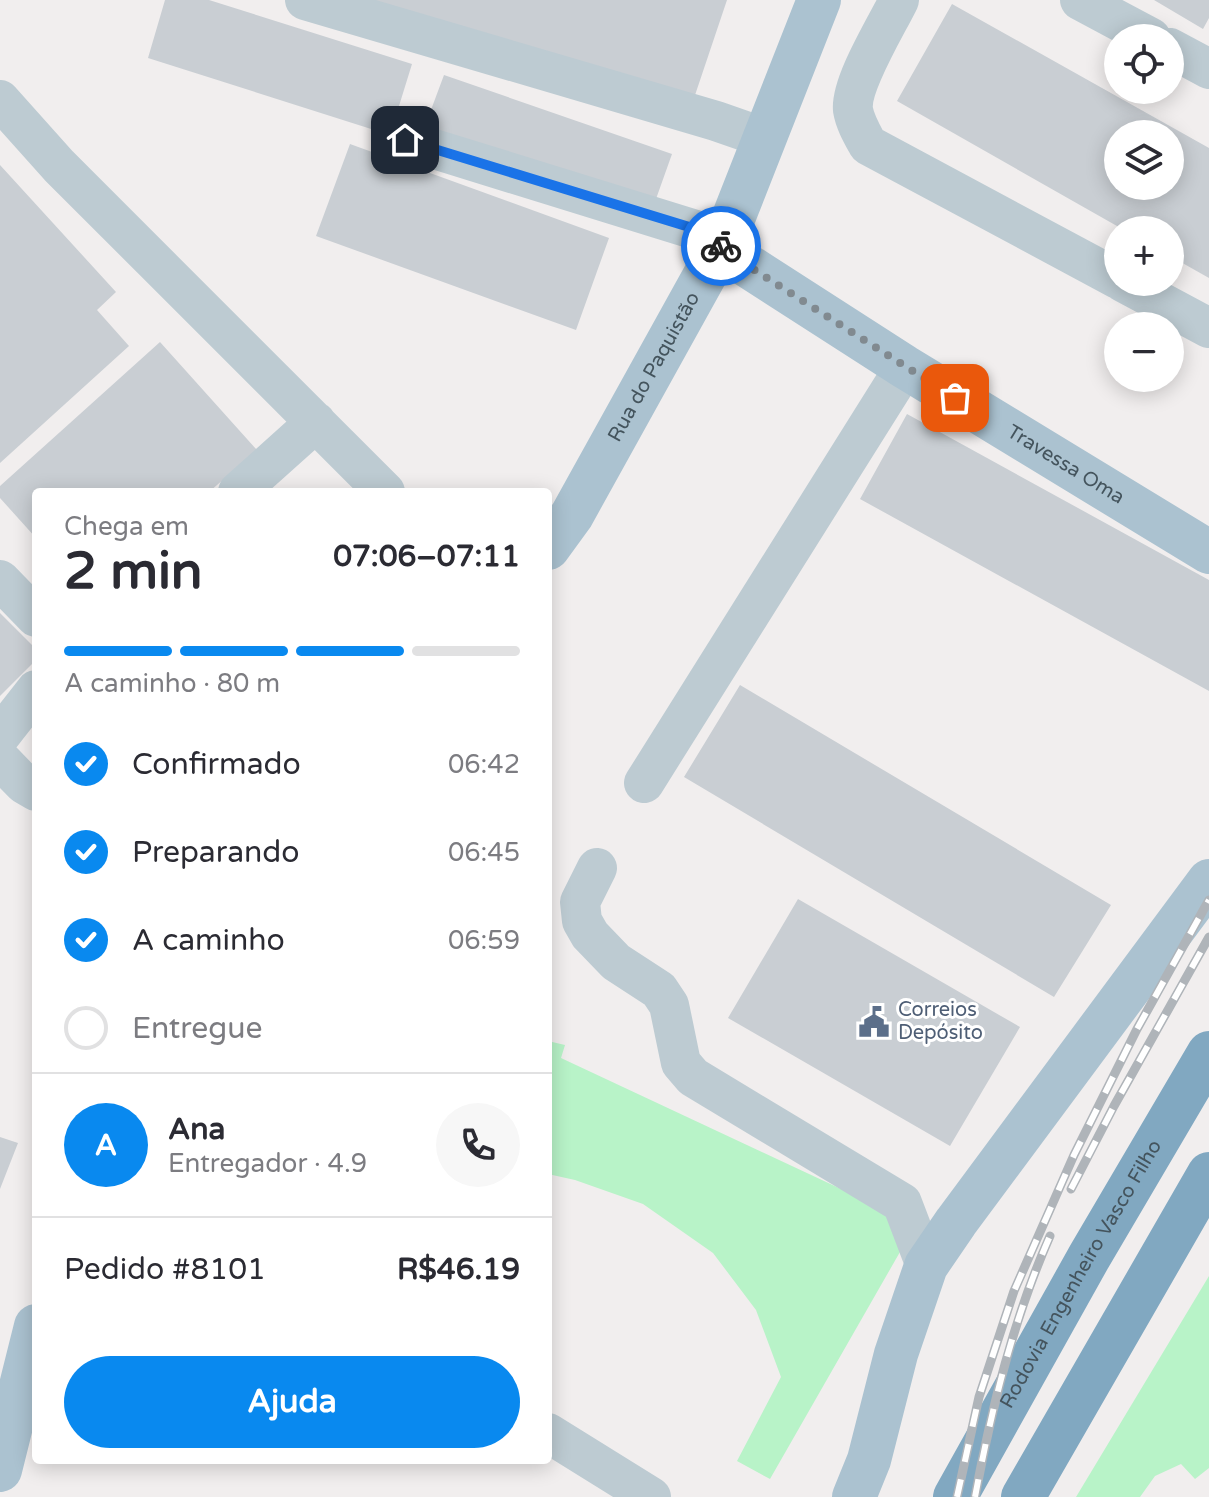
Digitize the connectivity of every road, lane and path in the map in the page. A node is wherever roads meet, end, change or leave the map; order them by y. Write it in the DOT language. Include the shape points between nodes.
graph roads {
  1 [pos="305,0"];
  2 [pos="819,0"];
  3 [pos="899,0"];
  4 [pos="1080,0"];
  5 [pos="1125,24"];
  6 [pos="1184,56"];
  7 [pos="1209,69"];
  8 [pos="0,100"];
  9 [pos="765,138"];
  10 [pos="405,140"];
  11 [pos="723,244"];
  12 [pos="1104,272"];
  13 [pos="1148,296"];
  14 [pos="1209,328"];
  15 [pos="905,367"];
  16 [pos="316,422"];
  17 [pos="242,488"];
  18 [pos="381,488"];
  19 [pos="552,542"];
  20 [pos="1209,552"];
  21 [pos="0,580"];
  22 [pos="32,613"];
  23 [pos="32,695"];
  24 [pos="0,736"];
  25 [pos="0,759"];
  26 [pos="644,783"];
  27 [pos="32,789"];
  28 [pos="597,868"];
  29 [pos="1209,881"];
  30 [pos="1209,1053"];
  31 [pos="1209,1174"];
  32 [pos="926,1266"];
  33 [pos="32,1342"];
  34 [pos="552,1435"];
  35 [pos="0,1470"];
  36 [pos="651,1497"];
  37 [pos="854,1497"];
  38 [pos="955,1497"];
  39 [pos="1023,1497"];
  1 -- 9 [label="street"];
  2 -- 9 [label="main road, Rua do Paquistão"];
  3 -- 12 [label="street" via="855,88 853,110 868,145"];
  4 -- 5 [label="street"];
  6 -- 7 [label="street"];
  8 -- 16 [label="street" via="59,166"];
  9 -- 11 [label="main road, Rua do Paquistão"];
  10 -- 11 [label="street"];
  11 -- 15 [label="main road, Travessa Oma"];
  11 -- 19 [label="main road, Rua do Paquistão"];
  13 -- 14 [label="street"];
  15 -- 20 [label="main road, Travessa Oma"];
  15 -- 26 [label="street"];
  16 -- 17 [label="street"];
  16 -- 18 [label="street"];
  21 -- 22 [label="street"];
  23 -- 24 [label="street"];
  25 -- 27 [label="street"];
  28 -- 32 [label="street" via="580,902 582,921 616,962 659,990 669,1005 681,1063 693,1077 902,1203"];
  29 -- 32 [label="main road"];
  30 -- 38 [label="highway, Rodovia Engenheiro Vasco Filho"];
  31 -- 39 [label="highway"];
  32 -- 37 [label="main road"];
  33 -- 35 [label="main road"];
  34 -- 36 [label="street"];
}
